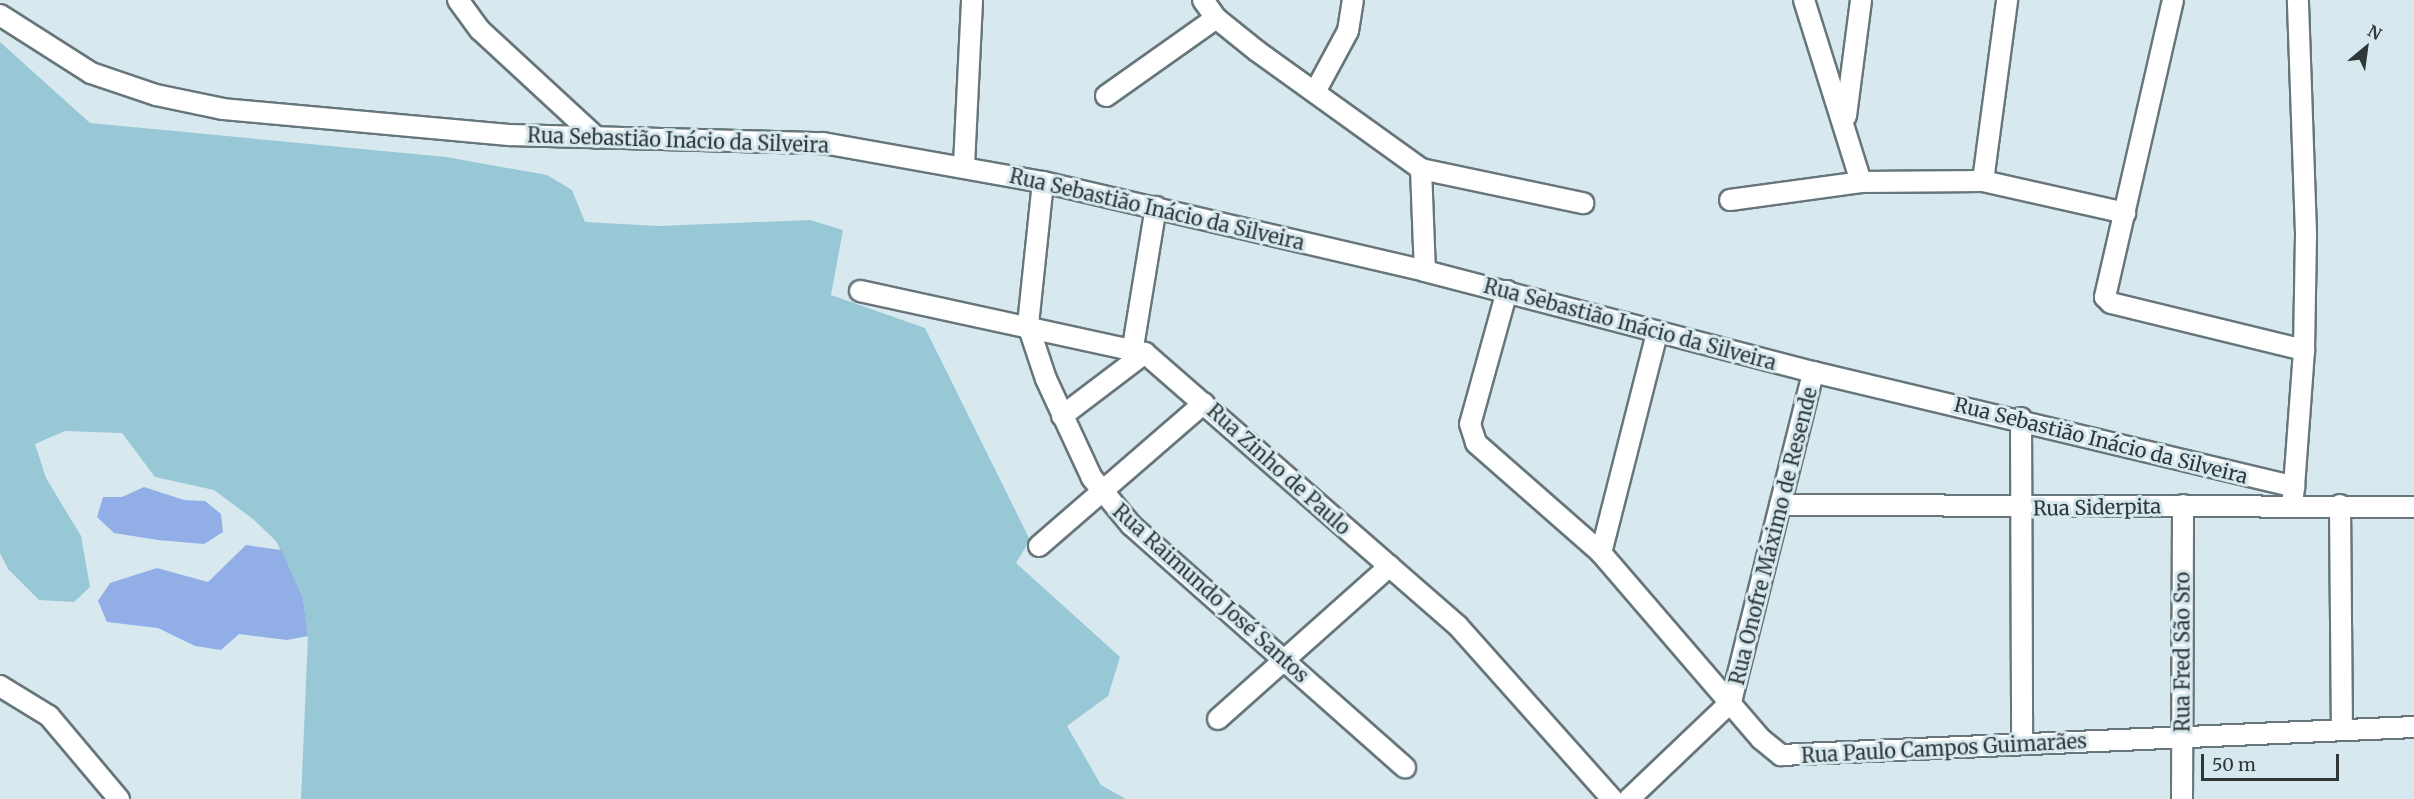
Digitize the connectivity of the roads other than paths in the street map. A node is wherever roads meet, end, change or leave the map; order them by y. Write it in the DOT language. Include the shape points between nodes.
graph roads {
  1 [pos="458,0"];
  2 [pos="972,0"];
  3 [pos="1203,0"];
  4 [pos="1353,0"];
  5 [pos="1804,0"];
  6 [pos="1861,0"];
  7 [pos="2007,0"];
  8 [pos="2173,0"];
  9 [pos="2298,0"];
  10 [pos="0,15"];
  11 [pos="1216,18"];
  12 [pos="1314,92"];
  13 [pos="1106,96"];
  14 [pos="1845,124"];
  15 [pos="597,138"];
  16 [pos="964,165"];
  17 [pos="1421,169"];
  18 [pos="1983,181"];
  19 [pos="1042,182"];
  20 [pos="1862,182"];
  21 [pos="1730,200"];
  22 [pos="1583,203"];
  23 [pos="1156,207"];
  24 [pos="2124,213"];
  25 [pos="1425,271"];
  26 [pos="860,291"];
  27 [pos="1507,291"];
  28 [pos="1028,325"];
  29 [pos="1656,333"];
  30 [pos="1139,350"];
  31 [pos="2304,350"];
  32 [pos="1813,372"];
  33 [pos="1204,403"];
  34 [pos="1062,416"];
  35 [pos="2021,418"];
  36 [pos="1101,493"];
  37 [pos="2293,496"];
  38 [pos="1780,504"];
  39 [pos="2182,505"];
  40 [pos="2340,505"];
  41 [pos="2414,507"];
  42 [pos="2023,508"];
  43 [pos="1039,546"];
  44 [pos="1601,553"];
  45 [pos="1390,566"];
  46 [pos="1282,657"];
  47 [pos="0,686"];
  48 [pos="1731,702"];
  49 [pos="1218,719"];
  50 [pos="2414,727"];
  51 [pos="2342,728"];
  52 [pos="2181,735"];
  53 [pos="2022,743"];
  54 [pos="1405,767"];
  55 [pos="119,799"];
  56 [pos="1612,799"];
  57 [pos="1629,799"];
  58 [pos="2182,799"];
  1 -- 15 [label="street" via="480,30"];
  2 -- 16 [label="street"];
  3 -- 11 [label="street"];
  4 -- 12 [label="street" via="1348,31"];
  5 -- 14 [label="street"];
  6 -- 14 [label="street"];
  7 -- 18 [label="street"];
  8 -- 24 [label="street"];
  9 -- 31 [label="street"];
  10 -- 15 [label="street, Rua Sebastião Inácio da Silveira" via="91,73 156,95 223,109 402,128"];
  11 -- 12 [label="street"];
  11 -- 13 [label="street"];
  12 -- 17 [label="street"];
  14 -- 20 [label="street"];
  15 -- 16 [label="street, Rua Sebastião Inácio da Silveira" via="823,142"];
  16 -- 19 [label="street, Rua Sebastião Inácio da Silveira"];
  17 -- 22 [label="street"];
  17 -- 25 [label="street"];
  18 -- 20 [label="street"];
  18 -- 24 [label="street"];
  19 -- 23 [label="street, Rua Sebastião Inácio da Silveira"];
  19 -- 28 [label="street, Rua Raimundo José Santos"];
  20 -- 21 [label="street"];
  23 -- 25 [label="street, Rua Sebastião Inácio da Silveira"];
  23 -- 30 [label="street"];
  24 -- 31 [label="street" via="2105,297 2111,303"];
  25 -- 27 [label="street, Rua Sebastião Inácio da Silveira"];
  26 -- 28 [label="street, Rua Zinho de Paulo"];
  27 -- 29 [label="street, Rua Sebastião Inácio da Silveira"];
  27 -- 44 [label="street, Rua Paulo Campos Guimarães" via="1471,434"];
  28 -- 30 [label="street, Rua Zinho de Paulo"];
  28 -- 34 [label="street, Rua Raimundo José Santos"];
  29 -- 32 [label="street, Rua Sebastião Inácio da Silveira"];
  29 -- 44 [label="street"];
  30 -- 33 [label="street, Rua Zinho de Paulo"];
  30 -- 34 [label="street"];
  31 -- 37 [label="street"];
  32 -- 35 [label="street, Rua Sebastião Inácio da Silveira"];
  32 -- 38 [label="street, Rua Onofre Máximo de Resende"];
  33 -- 36 [label="street"];
  33 -- 45 [label="street, Rua Zinho de Paulo"];
  34 -- 36 [label="street, Rua Raimundo José Santos"];
  35 -- 37 [label="street, Rua Sebastião Inácio da Silveira"];
  35 -- 42 [label="street"];
  36 -- 43 [label="street"];
  36 -- 46 [label="street, Rua Raimundo José Santos"];
  37 -- 39 [label="street, Rua Siderpita"];
  37 -- 40 [label="street, Rua Siderpita"];
  38 -- 42 [label="street, Rua Siderpita"];
  38 -- 48 [label="street, Rua Onofre Máximo de Resende"];
  39 -- 42 [label="street, Rua Siderpita"];
  39 -- 52 [label="street, Rua Fred São Sro"];
  40 -- 41 [label="street, Rua Siderpita"];
  40 -- 51 [label="street"];
  42 -- 53 [label="street"];
  44 -- 48 [label="street, Rua Paulo Campos Guimarães"];
  45 -- 46 [label="street"];
  45 -- 56 [label="street, Rua Zinho de Paulo" via="1458,626"];
  46 -- 49 [label="street"];
  46 -- 54 [label="street, Rua Raimundo José Santos"];
  47 -- 55 [label="street" via="49,716"];
  48 -- 53 [label="street, Rua Paulo Campos Guimarães" via="1772,750 1794,757"];
  48 -- 57 [label="street, Rua Onofre Máximo de Resende"];
  50 -- 51 [label="street, Rua Paulo Campos Guimarães"];
  51 -- 52 [label="street, Rua Paulo Campos Guimarães"];
  52 -- 53 [label="street, Rua Paulo Campos Guimarães"];
  52 -- 58 [label="street, Rua Fred São Sro"];
}
